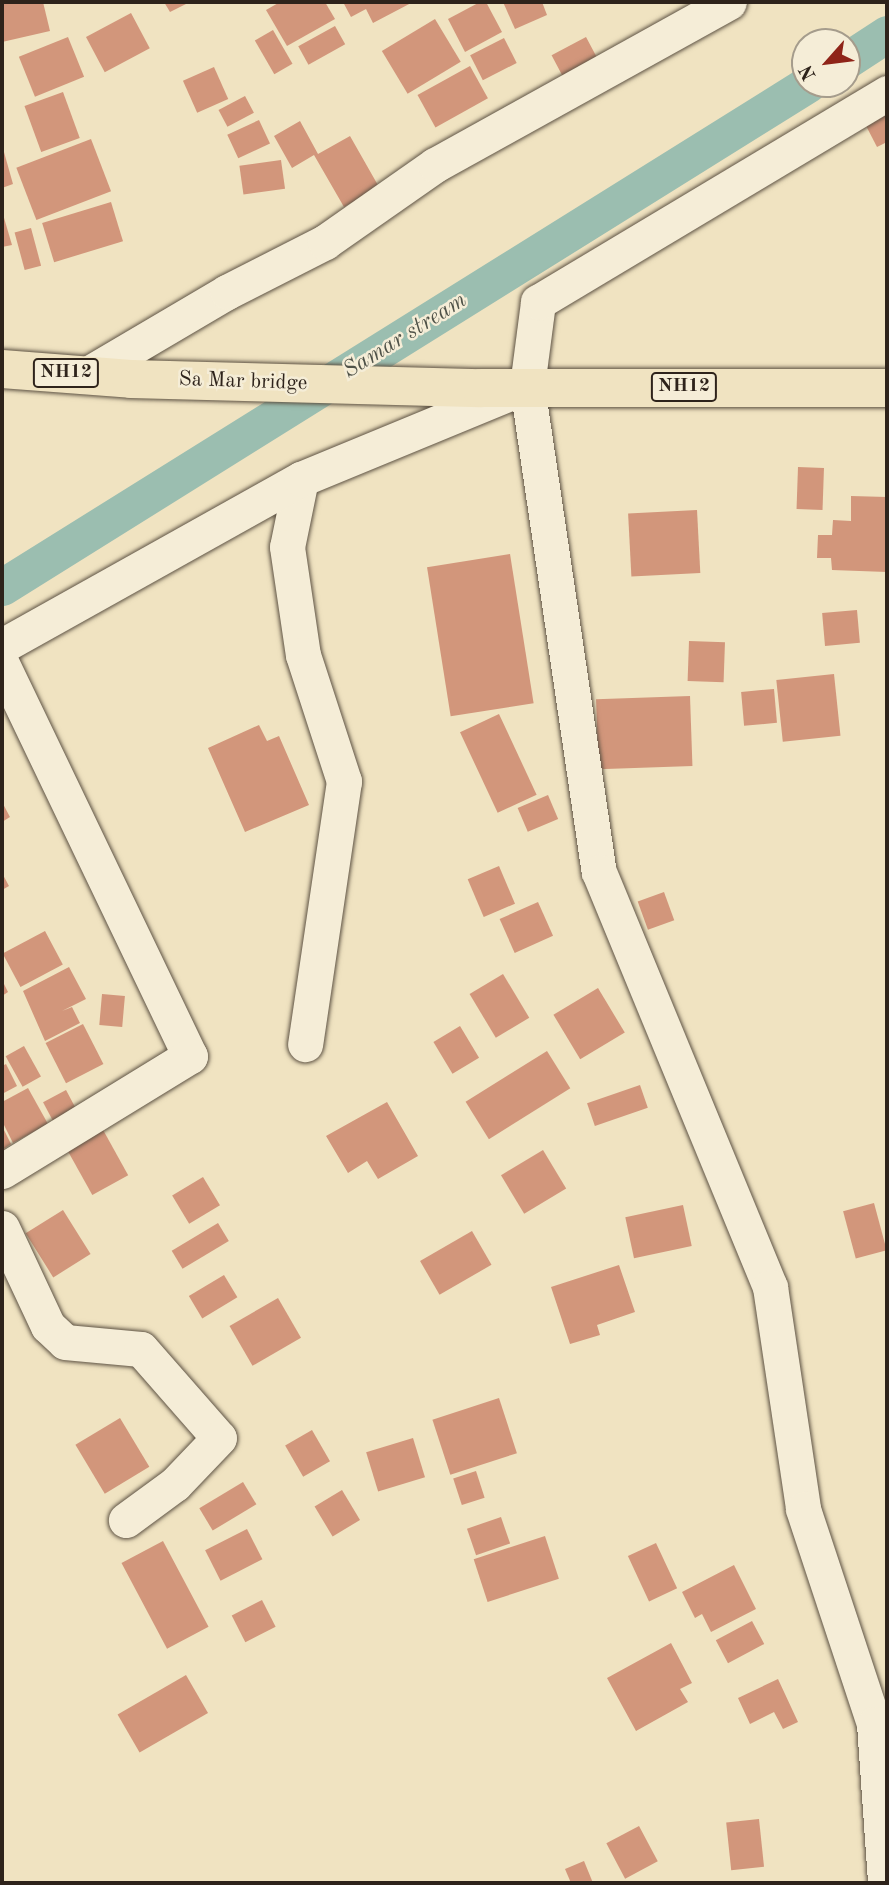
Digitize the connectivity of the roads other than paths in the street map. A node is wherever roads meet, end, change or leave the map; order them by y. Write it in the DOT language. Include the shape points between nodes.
graph roads {
  1 [pos="729,2"];
  2 [pos="887,93"];
  3 [pos="2,369"];
  4 [pos="86,374"];
  5 [pos="527,386"];
  6 [pos="887,388"];
  7 [pos="301,479"];
  8 [pos="2,646"];
  9 [pos="2,664"];
  10 [pos="305,1044"];
  11 [pos="2,1171"];
  12 [pos="2,1228"];
  13 [pos="126,1520"];
  14 [pos="881,1722"];
  15 [pos="885,1883"];
  1 -- 4 [label="street" via="435,165 325,242 227,292"];
  2 -- 5 [label="street" via="538,302"];
  3 -- 4 [label="highway, NH12"];
  4 -- 5 [label="highway, Sa Mar bridge / NH12" via="131,379"];
  5 -- 6 [label="highway, NH12"];
  5 -- 7 [label="street"];
  5 -- 14 [label="street" via="599,872 770,1287 803,1509"];
  7 -- 8 [label="street"];
  7 -- 10 [label="street" via="287,547 303,655 344,781"];
  9 -- 11 [label="street" via="190,1056"];
  12 -- 13 [label="street" via="48,1326 65,1342 141,1349 219,1438 175,1484"];
  14 -- 15 [label="street"];
}
